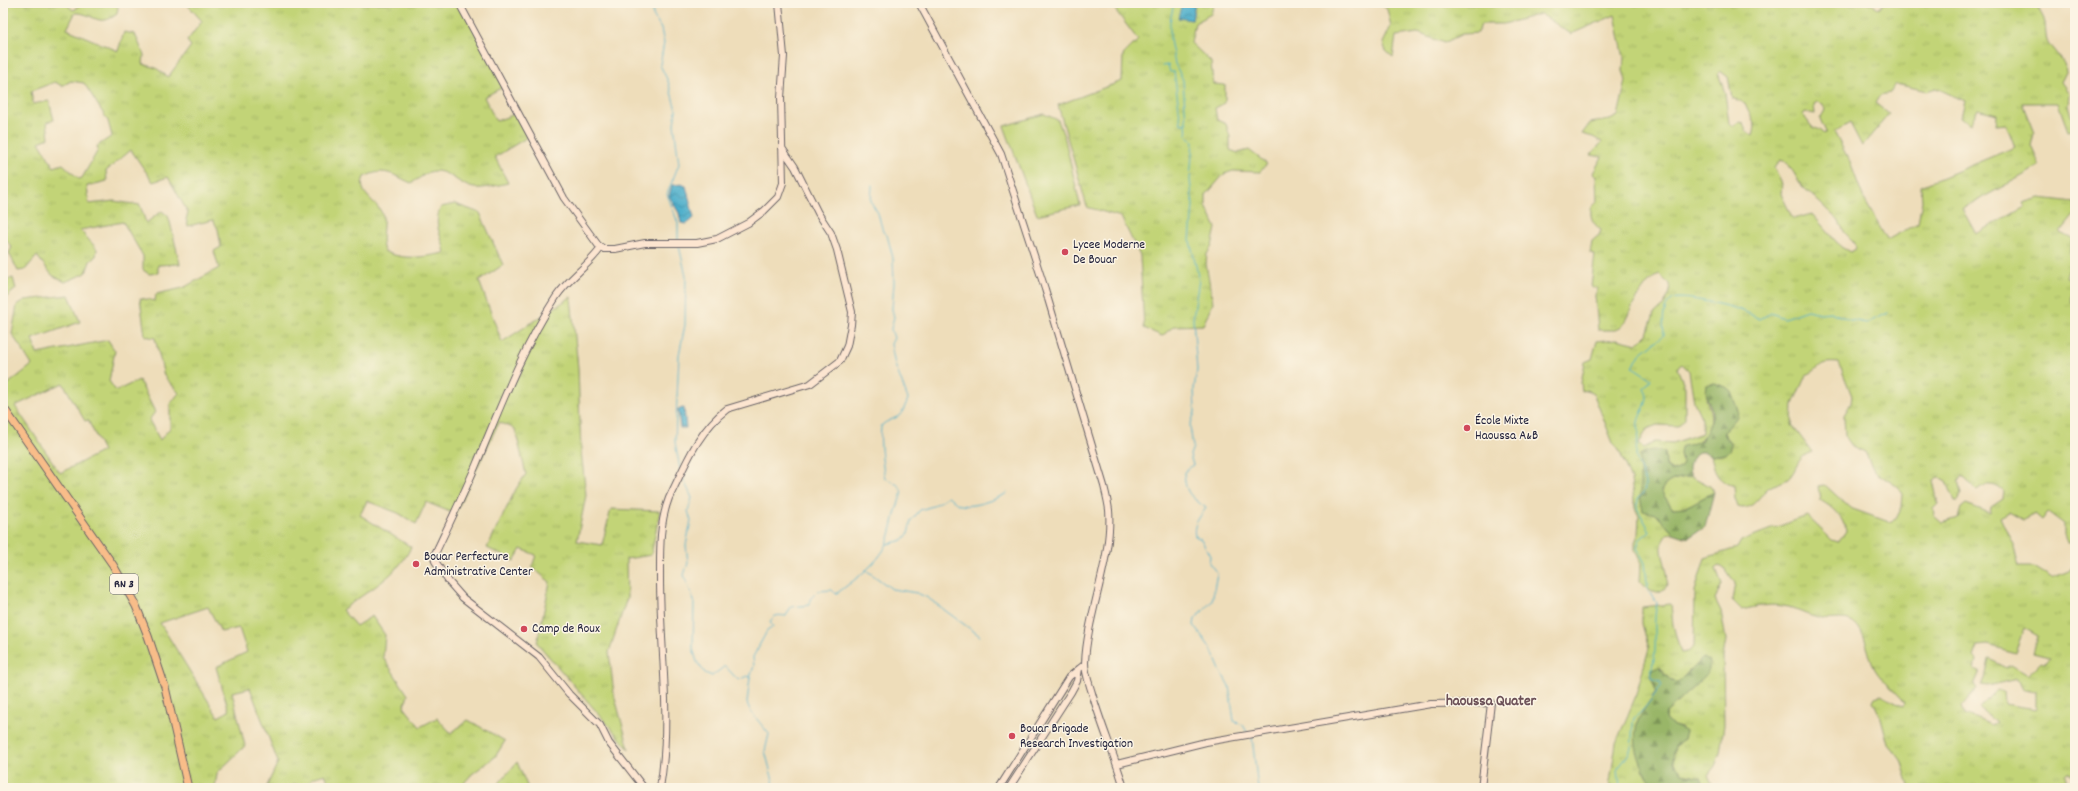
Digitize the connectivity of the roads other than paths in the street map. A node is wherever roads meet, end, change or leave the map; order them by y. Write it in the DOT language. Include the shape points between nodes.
graph roads {
  1 [pos="459,3"];
  2 [pos="779,3"];
  3 [pos="919,3"];
  4 [pos="782,148"];
  5 [pos="601,248"];
  6 [pos="3,407"];
  7 [pos="1085,664"];
  8 [pos="1079,669"];
  9 [pos="1042,718"];
  10 [pos="1049,723"];
  11 [pos="1117,764"];
  12 [pos="188,788"];
  13 [pos="644,788"];
  14 [pos="660,788"];
  15 [pos="999,788"];
  16 [pos="1009,788"];
  17 [pos="1124,788"];
  18 [pos="1481,788"];
  1 -- 5 [label="street" via="564,198"];
  2 -- 4 [label="street" via="784,42"];
  3 -- 7 [label="street" via="1007,169 1104,486 1109,524 1090,619"];
  4 -- 5 [label="street" via="783,183 778,197 748,223 717,239 697,244 657,242 615,249"];
  4 -- 14 [label="street" via="831,233 850,302 851,325 844,356 818,379 805,387 727,409 716,417 701,435 669,498 660,541 666,725"];
  5 -- 13 [label="street" via="593,260 570,280 557,296 526,349 434,556 449,582 463,598 539,658 569,694 600,725 610,743"];
  6 -- 12 [label="main road, RN 3" via="113,565 136,606 165,688"];
  7 -- 8 [label="street"];
  7 -- 11 [label="street" via="1098,716"];
  8 -- 9 [label="street" via="1069,677"];
  8 -- 10 [label="street" via="1077,681"];
  9 -- 10 [label="street"];
  9 -- 15 [label="street"];
  10 -- 16 [label="street"];
  11 -- 17 [label="street"];
  11 -- 18 [label="street" via="1206,742 1431,704 1491,703"];
}
